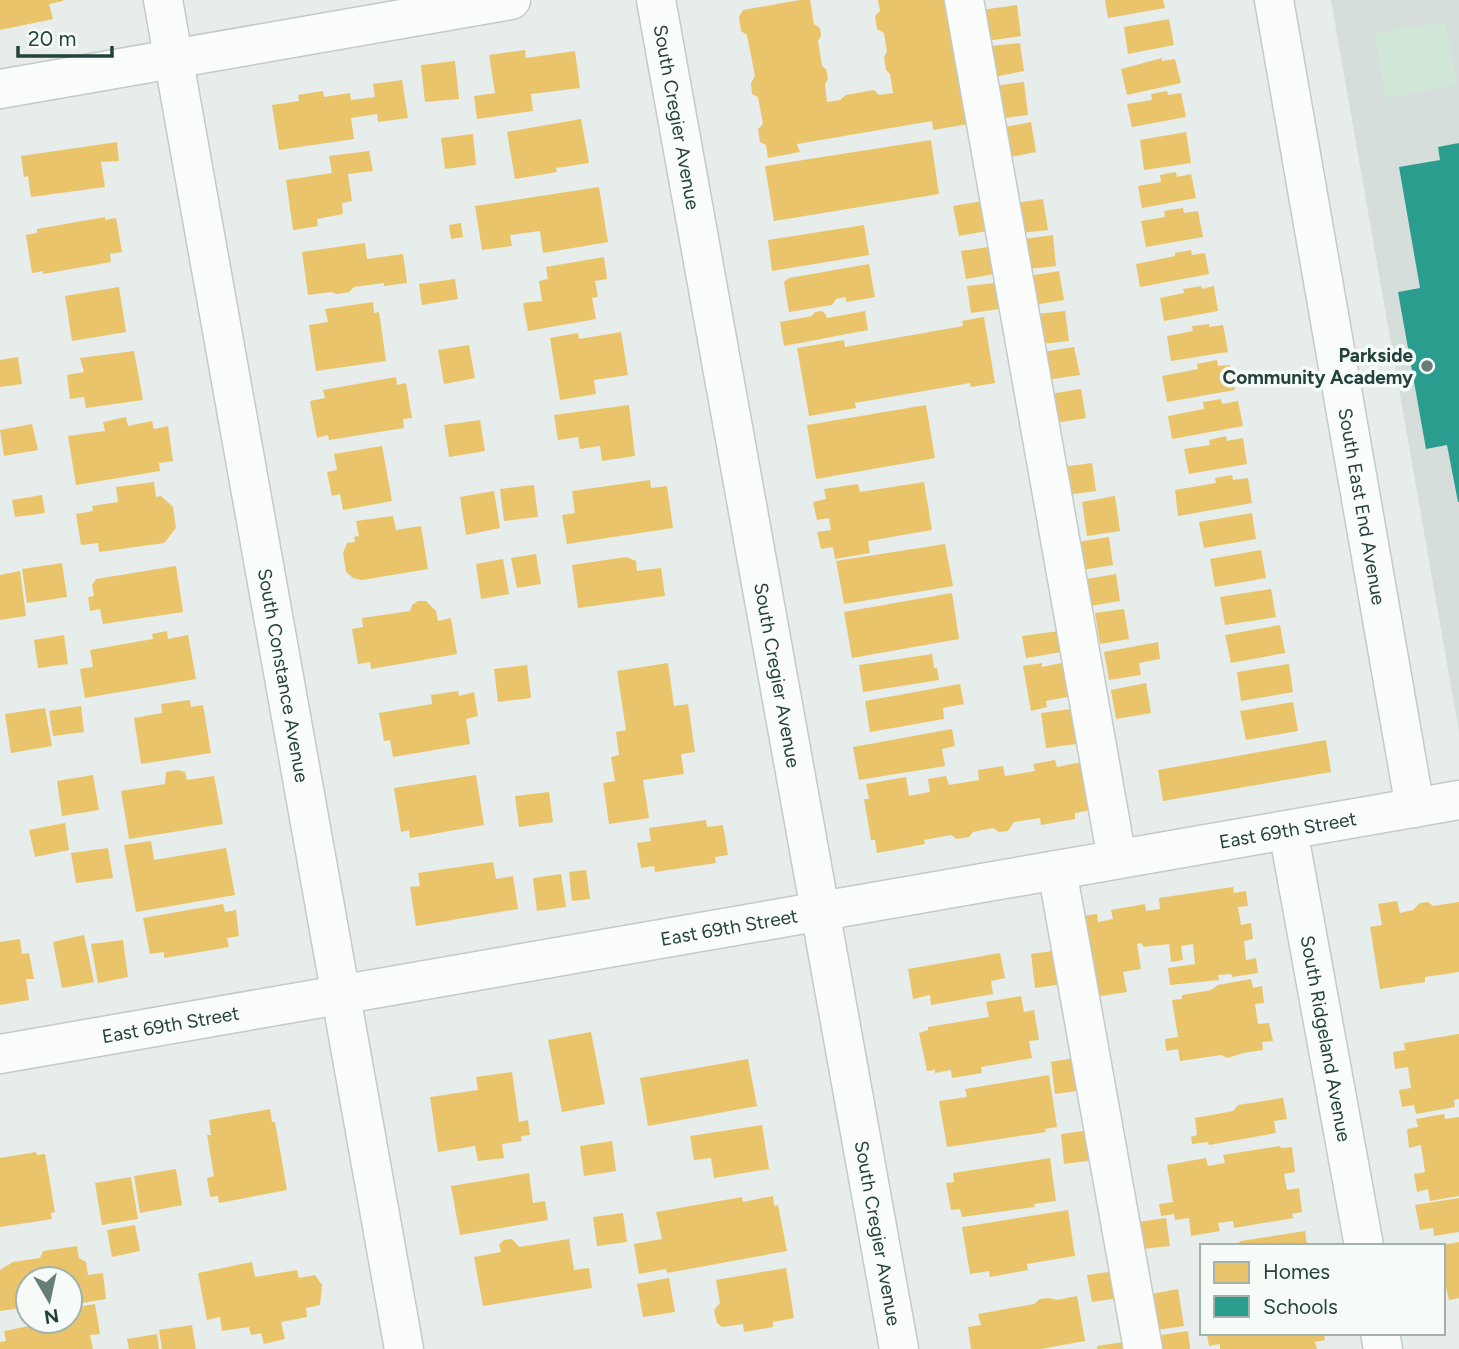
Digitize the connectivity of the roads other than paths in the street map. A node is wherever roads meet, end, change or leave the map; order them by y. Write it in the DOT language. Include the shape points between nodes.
graph roads {
  1 [pos="163,0"];
  2 [pos="511,0"];
  3 [pos="656,0"];
  4 [pos="964,0"];
  5 [pos="1274,0"];
  6 [pos="175,58"];
  7 [pos="0,89"];
  8 [pos="1459,800"];
  9 [pos="1415,808"];
  10 [pos="1288,830"];
  11 [pos="1117,859"];
  12 [pos="1057,870"];
  13 [pos="820,911"];
  14 [pos="341,995"];
  15 [pos="0,1054"];
  16 [pos="1364,1244"];
  17 [pos="404,1349"];
  18 [pos="898,1349"];
  19 [pos="1143,1349"];
  1 -- 6 [label="street, South Constance Avenue"];
  2 -- 6 [label="street"];
  3 -- 13 [label="street, South Cregier Avenue"];
  4 -- 11 [label="street"];
  5 -- 9 [label="street, South East End Avenue"];
  6 -- 7 [label="street"];
  6 -- 14 [label="street, South Constance Avenue"];
  8 -- 9 [label="street, East 69th Street"];
  9 -- 10 [label="street, East 69th Street"];
  10 -- 11 [label="street, East 69th Street"];
  10 -- 16 [label="street, South Ridgeland Avenue"];
  11 -- 12 [label="street, East 69th Street"];
  12 -- 13 [label="street, East 69th Street"];
  12 -- 19 [label="street"];
  13 -- 14 [label="street, East 69th Street"];
  13 -- 18 [label="street, South Cregier Avenue"];
  14 -- 15 [label="street, East 69th Street"];
  14 -- 17 [label="street, South Constance Avenue"];
}
